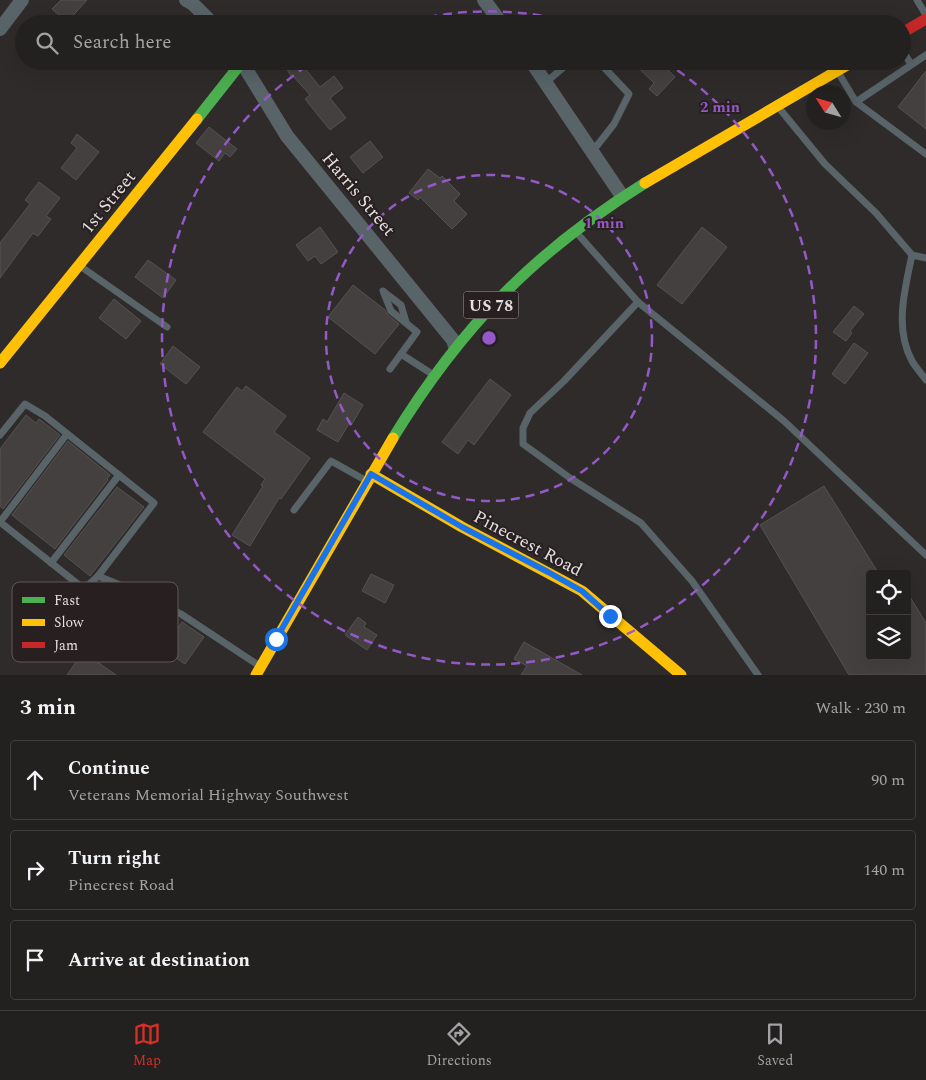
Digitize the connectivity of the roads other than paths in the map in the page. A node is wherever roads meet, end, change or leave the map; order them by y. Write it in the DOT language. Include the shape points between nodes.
graph roads {
  1 [pos="22,0"];
  2 [pos="186,0"];
  3 [pos="484,0"];
  4 [pos="917,0"];
  5 [pos="204,15"];
  6 [pos="495,15"];
  7 [pos="926,15"];
  8 [pos="926,20"];
  9 [pos="911,28"];
  10 [pos="0,29"];
  11 [pos="926,55"];
  12 [pos="911,64"];
  13 [pos="236,70"];
  14 [pos="247,70"];
  15 [pos="537,70"];
  16 [pos="560,70"];
  17 [pos="606,70"];
  18 [pos="902,70"];
  19 [pos="838,71"];
  20 [pos="546,83"];
  21 [pos="856,102"];
  22 [pos="777,106"];
  23 [pos="592,152"];
  24 [pos="926,154"];
  25 [pos="622,196"];
  26 [pos="574,230"];
  27 [pos="912,255"];
  28 [pos="926,258"];
  29 [pos="80,266"];
  30 [pos="638,302"];
  31 [pos="406,322"];
  32 [pos="167,327"];
  33 [pos="455,346"];
  34 [pos="401,354"];
  35 [pos="0,363"];
  36 [pos="390,369"];
  37 [pos="433,375"];
  38 [pos="926,380"];
  39 [pos="0,434"];
  40 [pos="67,434"];
  41 [pos="119,475"];
  42 [pos="369,477"];
  43 [pos="294,510"];
  44 [pos="0,522"];
  45 [pos="926,555"];
  46 [pos="51,563"];
  47 [pos="98,576"];
  48 [pos="75,582"];
  49 [pos="92,582"];
  50 [pos="113,582"];
  51 [pos="178,612"];
  52 [pos="258,671"];
  53 [pos="682,675"];
  54 [pos="758,675"];
  1 -- 10 [label="street"];
  2 -- 5 [label="street"];
  3 -- 6 [label="street"];
  4 -- 7 [label="lane"];
  8 -- 9 [label="main road"];
  11 -- 12 [label="lane"];
  13 -- 29 [label="main road, 1st Street"];
  14 -- 33 [label="street, Harris Street" via="287,136"];
  15 -- 20 [label="street"];
  16 -- 20 [label="lane"];
  17 -- 23 [label="lane" via="629,94 614,124"];
  18 -- 21 [label="lane"];
  19 -- 21 [label="lane"];
  19 -- 22 [label="main road, US 78"];
  20 -- 23 [label="street"];
  21 -- 24 [label="lane"];
  22 -- 25 [label="main road, US 78"];
  22 -- 27 [label="lane" via="825,164 876,213"];
  23 -- 25 [label="street"];
  25 -- 26 [label="main road, US 78"];
  26 -- 30 [label="lane"];
  26 -- 33 [label="main road, US 78" via="525,271"];
  27 -- 28 [label="lane"];
  27 -- 38 [label="lane" via="902,302 903,336 912,360"];
  29 -- 32 [label="lane"];
  29 -- 35 [label="main road, 1st Street"];
  30 -- 45 [label="lane" via="784,421"];
  30 -- 54 [label="lane" via="530,413 523,428 523,444 641,524 692,581"];
  31 -- 34 [label="lane" via="417,332"];
  33 -- 37 [label="main road, US 78"];
  34 -- 36 [label="lane"];
  34 -- 37 [label="lane"];
  37 -- 42 [label="main road, US 78"];
  39 -- 40 [label="lane" via="24,404"];
  40 -- 41 [label="lane"];
  40 -- 44 [label="lane"];
  41 -- 46 [label="lane"];
  41 -- 47 [label="lane" via="154,503"];
  42 -- 43 [label="lane" via="331,461"];
  42 -- 52 [label="main road, US 78"];
  42 -- 53 [label="main road, Pinecrest Road" via="582,591"];
  44 -- 46 [label="lane"];
  46 -- 48 [label="lane"];
  47 -- 49 [label="lane"];
  47 -- 50 [label="lane"];
  51 -- 52 [label="lane"];
}
